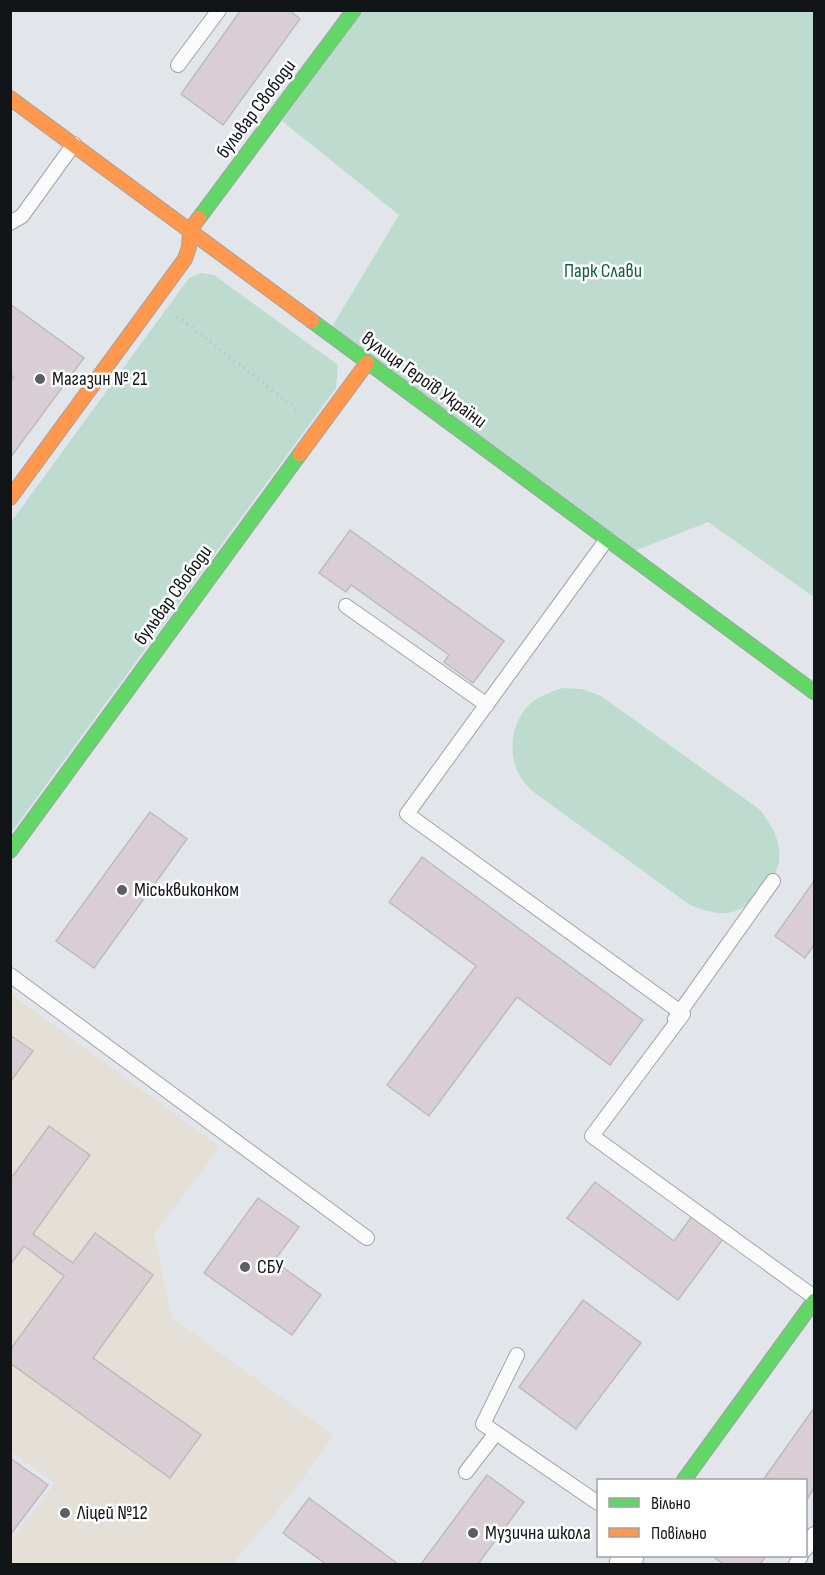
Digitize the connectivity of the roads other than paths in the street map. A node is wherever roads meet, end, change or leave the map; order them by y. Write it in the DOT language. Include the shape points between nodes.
graph roads {
  1 [pos="219,10"];
  2 [pos="354,10"];
  3 [pos="178,65"];
  4 [pos="10,98"];
  5 [pos="74,144"];
  6 [pos="10,223"];
  7 [pos="190,230"];
  8 [pos="367,363"];
  9 [pos="10,498"];
  10 [pos="607,539"];
  11 [pos="346,606"];
  12 [pos="814,692"];
  13 [pos="487,705"];
  14 [pos="10,851"];
  15 [pos="773,880"];
  16 [pos="10,975"];
  17 [pos="592,1136"];
  18 [pos="367,1238"];
  19 [pos="814,1299"];
  20 [pos="517,1355"];
  21 [pos="496,1433"];
  22 [pos="466,1472"];
  23 [pos="685,1479"];
  24 [pos="597,1502"];
  1 -- 3 [label="lane"];
  2 -- 7 [label="street, бульвар Свободи"];
  4 -- 5 [label="street, вулиця Героїв України"];
  5 -- 6 [label="lane" via="22,216"];
  5 -- 7 [label="street, вулиця Героїв України"];
  7 -- 8 [label="street, вулиця Героїв України"];
  7 -- 9 [label="street, бульвар Свободи" via="185,259"];
  8 -- 10 [label="street, вулиця Героїв України"];
  8 -- 14 [label="street, бульвар Свободи"];
  10 -- 12 [label="street, вулиця Героїв України"];
  10 -- 13 [label="lane"];
  11 -- 13 [label="lane"];
  13 -- 17 [label="lane" via="407,814 683,1014"];
  15 -- 17 [label="lane"];
  16 -- 18 [label="lane"];
  17 -- 19 [label="lane"];
  19 -- 23 [label="street"];
  20 -- 21 [label="lane" via="483,1424"];
  21 -- 22 [label="lane"];
  21 -- 24 [label="lane"];
}
